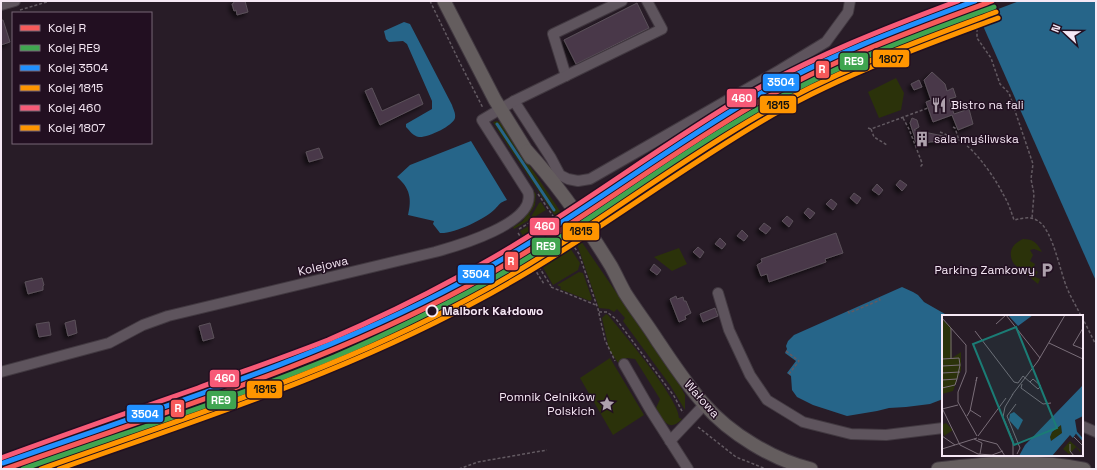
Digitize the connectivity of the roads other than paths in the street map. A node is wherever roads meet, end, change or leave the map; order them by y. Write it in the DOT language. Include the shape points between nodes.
graph roads {
  1 [pos="444,1"];
  2 [pos="622,1"];
  3 [pos="647,1"];
  4 [pos="850,1"];
  5 [pos="1,5"];
  6 [pos="15,6"];
  7 [pos="566,76"];
  8 [pos="514,101"];
  9 [pos="501,109"];
  10 [pos="718,293"];
  11 [pos="624,364"];
  12 [pos="1,372"];
  13 [pos="704,405"];
  14 [pos="1083,426"];
  15 [pos="942,428"];
  16 [pos="1096,432"];
  17 [pos="670,440"];
  18 [pos="688,469"];
  19 [pos="811,469"];
  20 [pos="938,469"];
  21 [pos="1084,469"];
  1 -- 9 [label="main road, Wałowa"];
  2 -- 7 [label="street" via="553,34"];
  3 -- 7 [label="street" via="662,29"];
  4 -- 8 [label="street" via="848,12 826,42 590,179 578,181 560,175"];
  5 -- 6 [label="street"];
  7 -- 8 [label="street"];
  8 -- 9 [label="street"];
  9 -- 12 [label="street, Kolejowa" via="482,120 529,196 529,202 523,212 503,226 466,243 435,252 168,316 143,325 109,343"];
  9 -- 13 [label="main road, Wałowa" via="585,243 624,292"];
  10 -- 15 [label="street" via="729,330 750,375 767,400 803,422 851,434 886,435"];
  11 -- 17 [label="street"];
  13 -- 17 [label="street"];
  13 -- 19 [label="main road, Wałowa" via="727,426 756,446 779,458"];
  14 -- 16 [label="street"];
  17 -- 18 [label="street"];
  20 -- 21 [label="main road" via="1014,462 1046,463"];
}
